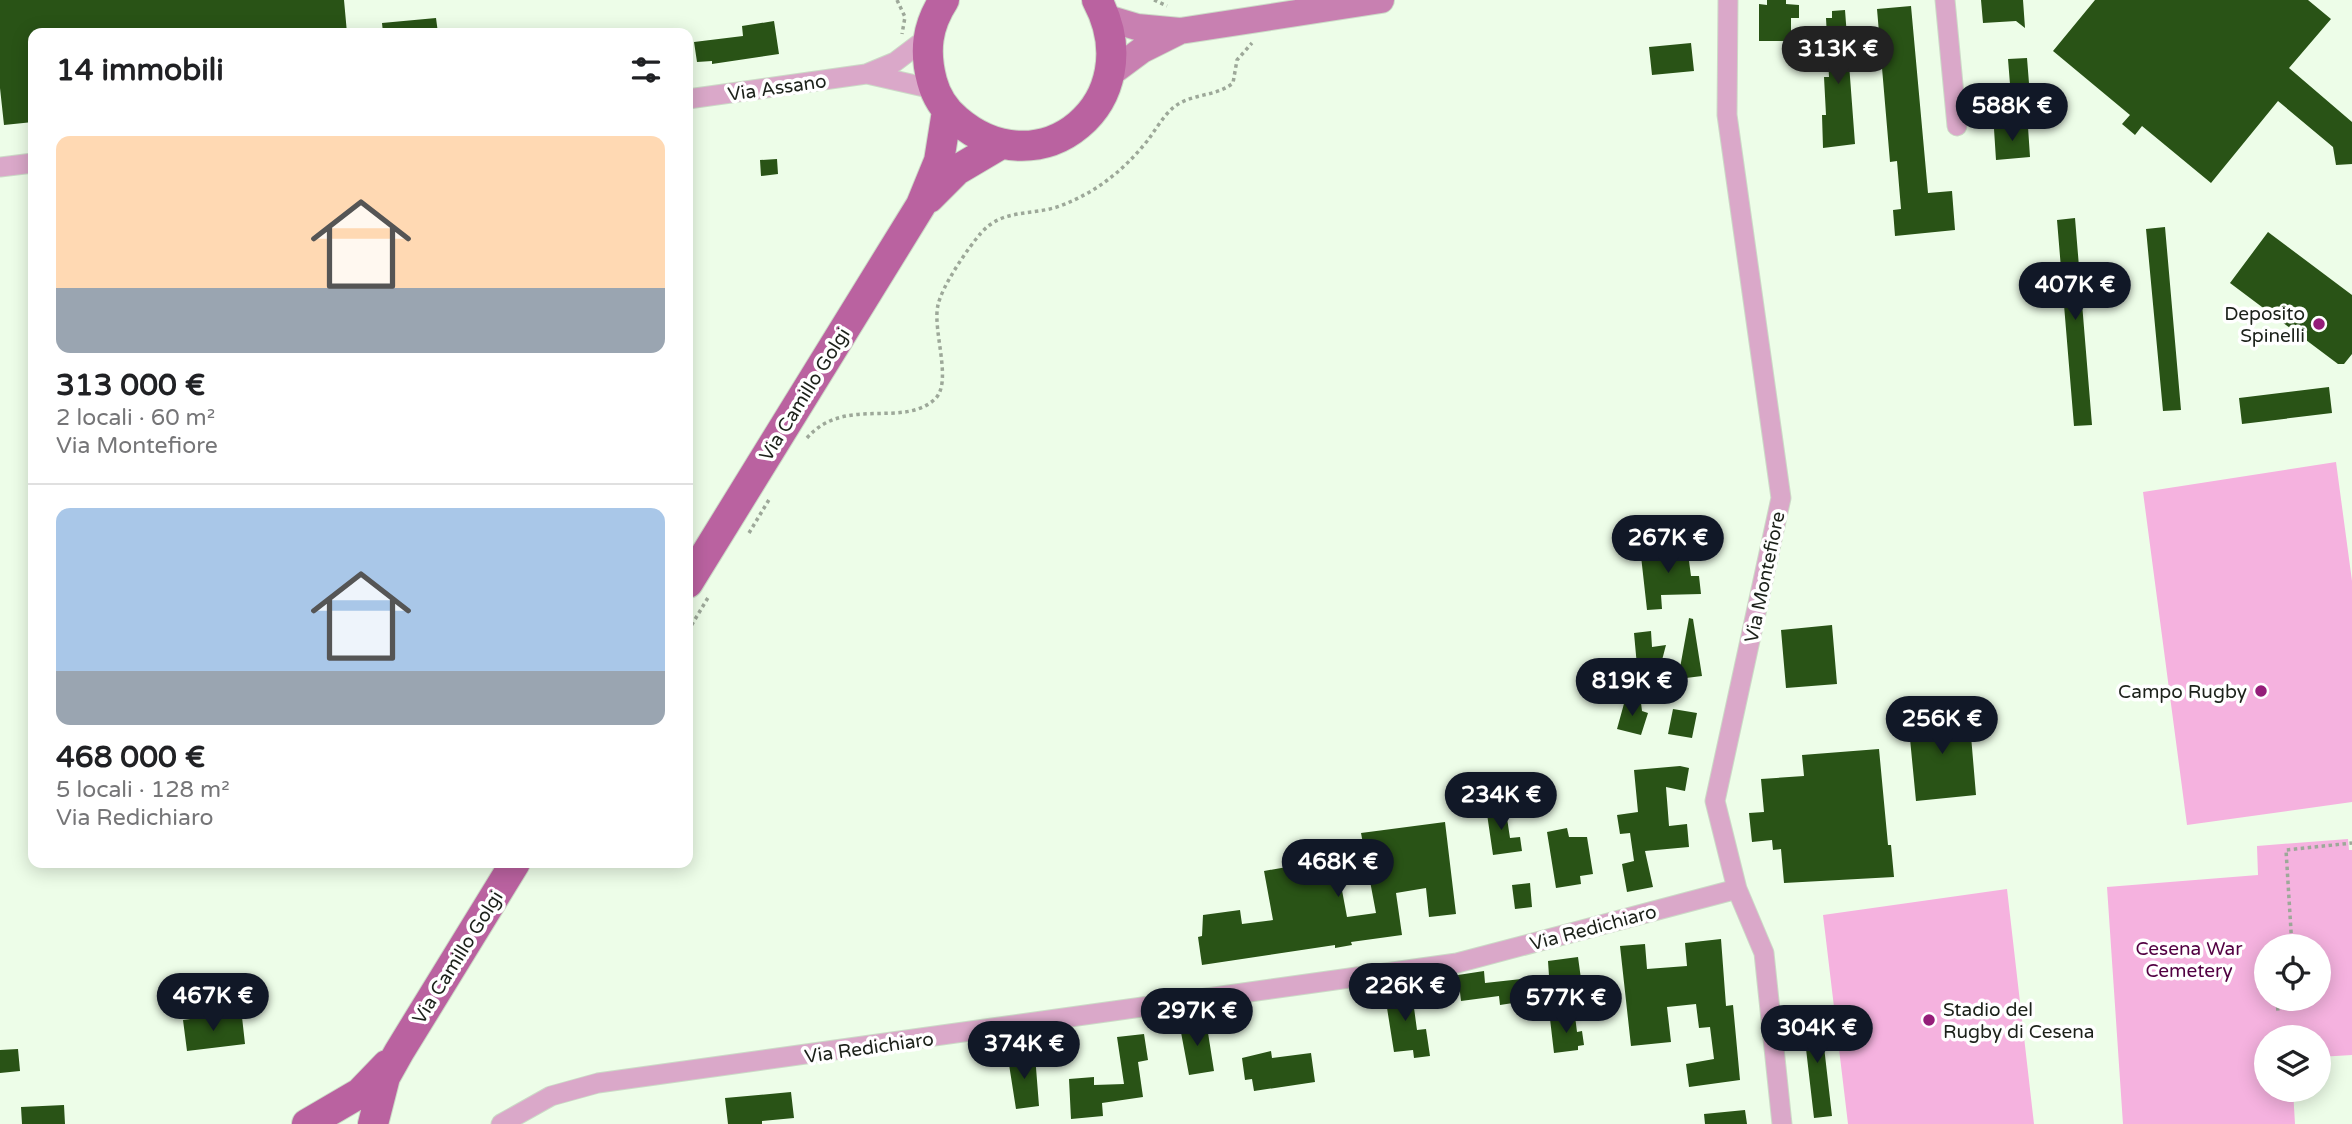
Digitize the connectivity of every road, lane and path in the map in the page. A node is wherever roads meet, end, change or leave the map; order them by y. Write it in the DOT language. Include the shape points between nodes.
graph roads {
  1 [pos="897,0"];
  2 [pos="1381,0"];
  3 [pos="1728,0"];
  4 [pos="1735,0"];
  5 [pos="1945,0"];
  6 [pos="1102,9"];
  7 [pos="933,13"];
  8 [pos="1254,19"];
  9 [pos="1729,22"];
  10 [pos="1180,31"];
  11 [pos="897,41"];
  12 [pos="1111,73"];
  13 [pos="866,74"];
  14 [pos="693,98"];
  15 [pos="940,100"];
  16 [pos="1957,126"];
  17 [pos="1001,144"];
  18 [pos="28,164"];
  19 [pos="0,167"];
  20 [pos="921,205"];
  21 [pos="806,439"];
  22 [pos="775,491"];
  23 [pos="742,544"];
  24 [pos="701,585"];
  25 [pos="693,613"];
  26 [pos="2352,844"];
  27 [pos="512,868"];
  28 [pos="1737,889"];
  29 [pos="2291,934"];
  30 [pos="399,1052"];
  31 [pos="307,1124"];
  32 [pos="373,1124"];
  33 [pos="501,1124"];
  34 [pos="1782,1124"];
  1 -- 11 [label="path" via="905,17"];
  2 -- 8 [label="main road"];
  3 -- 9 [label="street, Via Montefiore"];
  4 -- 9 [label="street, Via Montefiore"];
  5 -- 16 [label="street"];
  6 -- 10 [label="main road" via="1137,27"];
  6 -- 12 [label="main road" via="1113,45"];
  7 -- 13 [label="street, Via Assano" via="895,62"];
  7 -- 15 [label="main road, Via Camillo Golgi" via="927,63"];
  8 -- 10 [label="main road"];
  8 -- 21 [label="path" via="1255,40 1237,60 1233,83 1168,111 1120,172 1058,207 999,218 980,234 938,305 943,380 935,399 900,411 830,419"];
  9 -- 28 [label="street, Via Montefiore" via="1727,115 1781,498 1715,801"];
  10 -- 12 [label="main road" via="1142,50"];
  12 -- 17 [label="main road" via="1094,110 1062,136 1032,145"];
  13 -- 14 [label="street, Via Assano"];
  13 -- 15 [label="street, Via Assano"];
  15 -- 17 [label="main road" via="971,132"];
  15 -- 20 [label="main road, Via Camillo Golgi" via="939,161"];
  17 -- 20 [label="main road, Via Camillo Golgi" via="957,170"];
  18 -- 19 [label="street"];
  20 -- 24 [label="main road, Via Camillo Golgi"];
  22 -- 23 [label="path"];
  24 -- 25 [label="path"];
  26 -- 29 [label="path" via="2286,850"];
  27 -- 30 [label="main road, Via Camillo Golgi"];
  28 -- 33 [label="street, Via Redichiaro" via="1457,963 598,1083 551,1096"];
  28 -- 34 [label="street, Via Montefiore" via="1764,953"];
  30 -- 31 [label="main road, Via Camillo Golgi" via="360,1093"];
  30 -- 32 [label="main road, Via Camillo Golgi" via="385,1077"];
}
